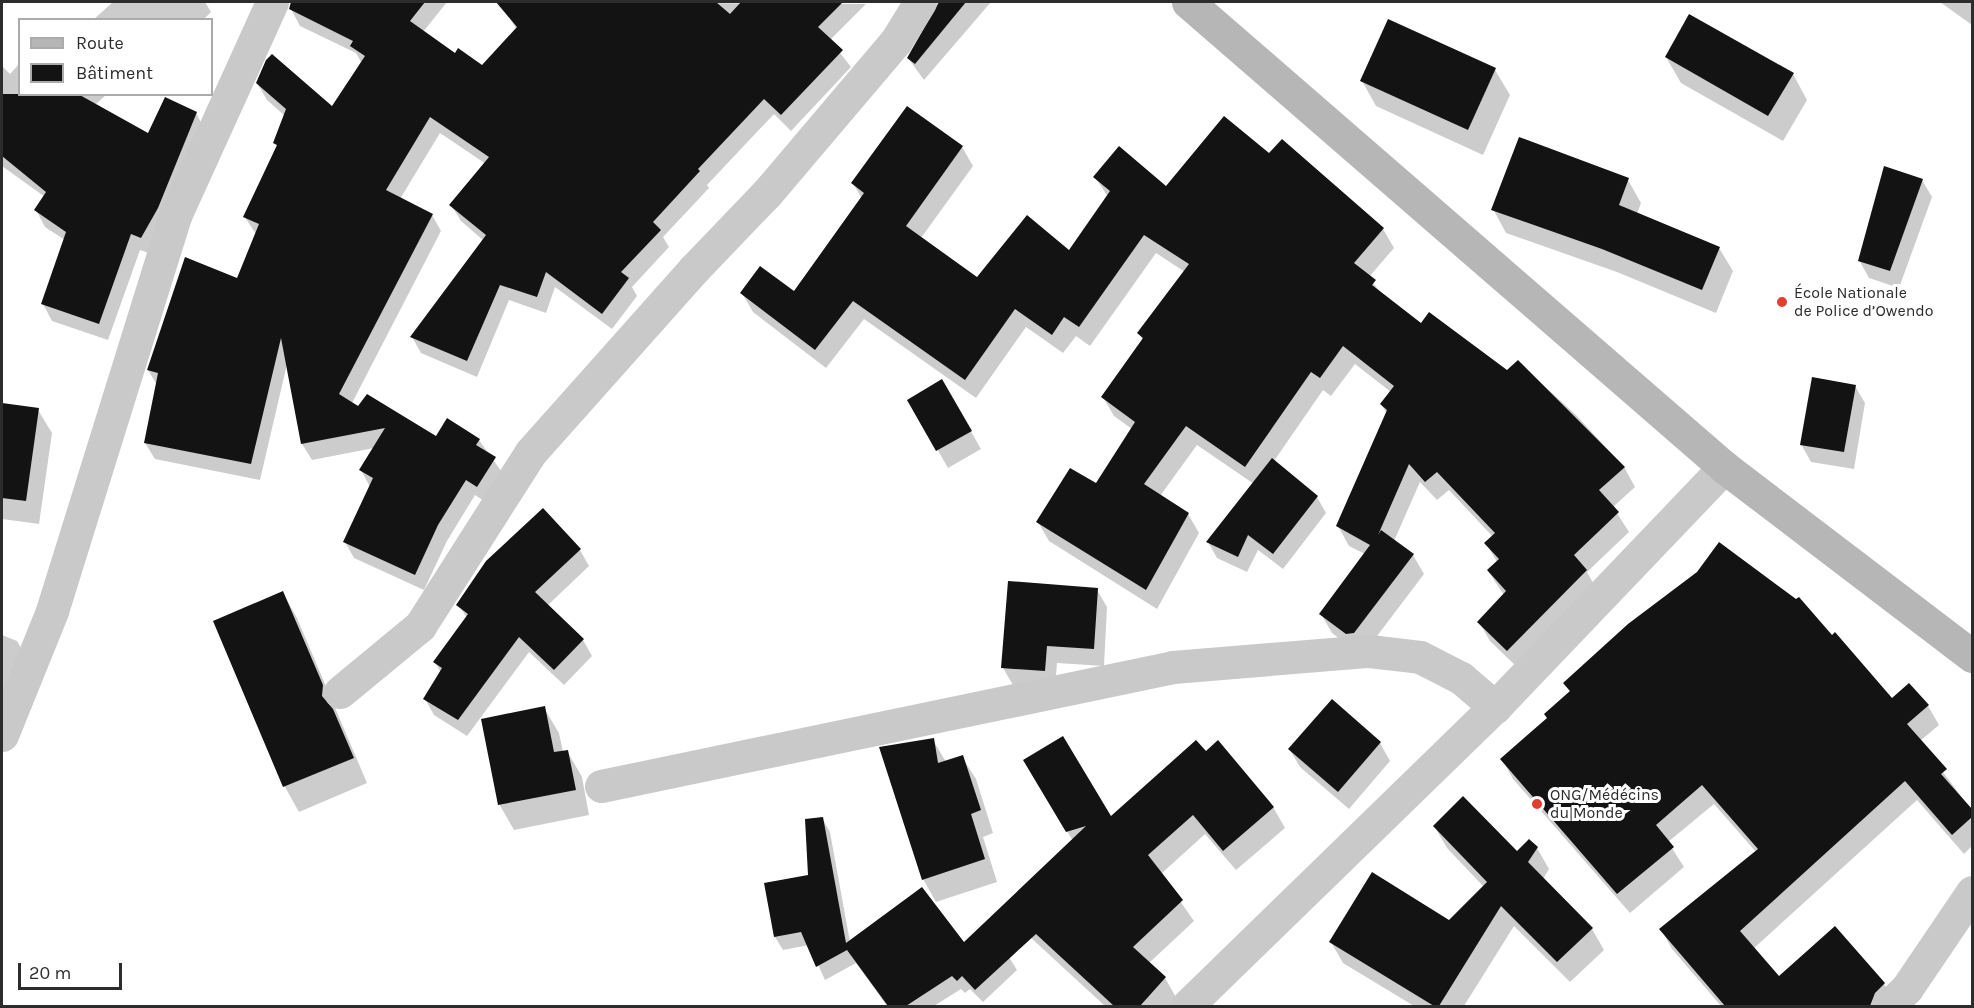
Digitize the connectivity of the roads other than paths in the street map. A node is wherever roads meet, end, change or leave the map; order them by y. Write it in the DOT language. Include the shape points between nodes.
graph roads {
  1 [pos="272,2"];
  2 [pos="920,2"];
  3 [pos="1188,2"];
  4 [pos="1724,467"];
  5 [pos="1972,656"];
  6 [pos="340,692"];
  7 [pos="1495,707"];
  8 [pos="2,735"];
  9 [pos="601,786"];
  10 [pos="1972,892"];
  11 [pos="1187,1006"];
  12 [pos="1888,1006"];
  1 -- 8 [label="street" via="175,216 52,611"];
  2 -- 6 [label="street" via="896,41 774,185 531,452 420,626"];
  3 -- 4 [label="street"];
  4 -- 5 [label="street"];
  4 -- 7 [label="street"];
  7 -- 9 [label="street" via="1461,678 1420,657 1379,652 1173,667"];
  7 -- 11 [label="street"];
  10 -- 12 [label="street" via="1907,988"];
}
